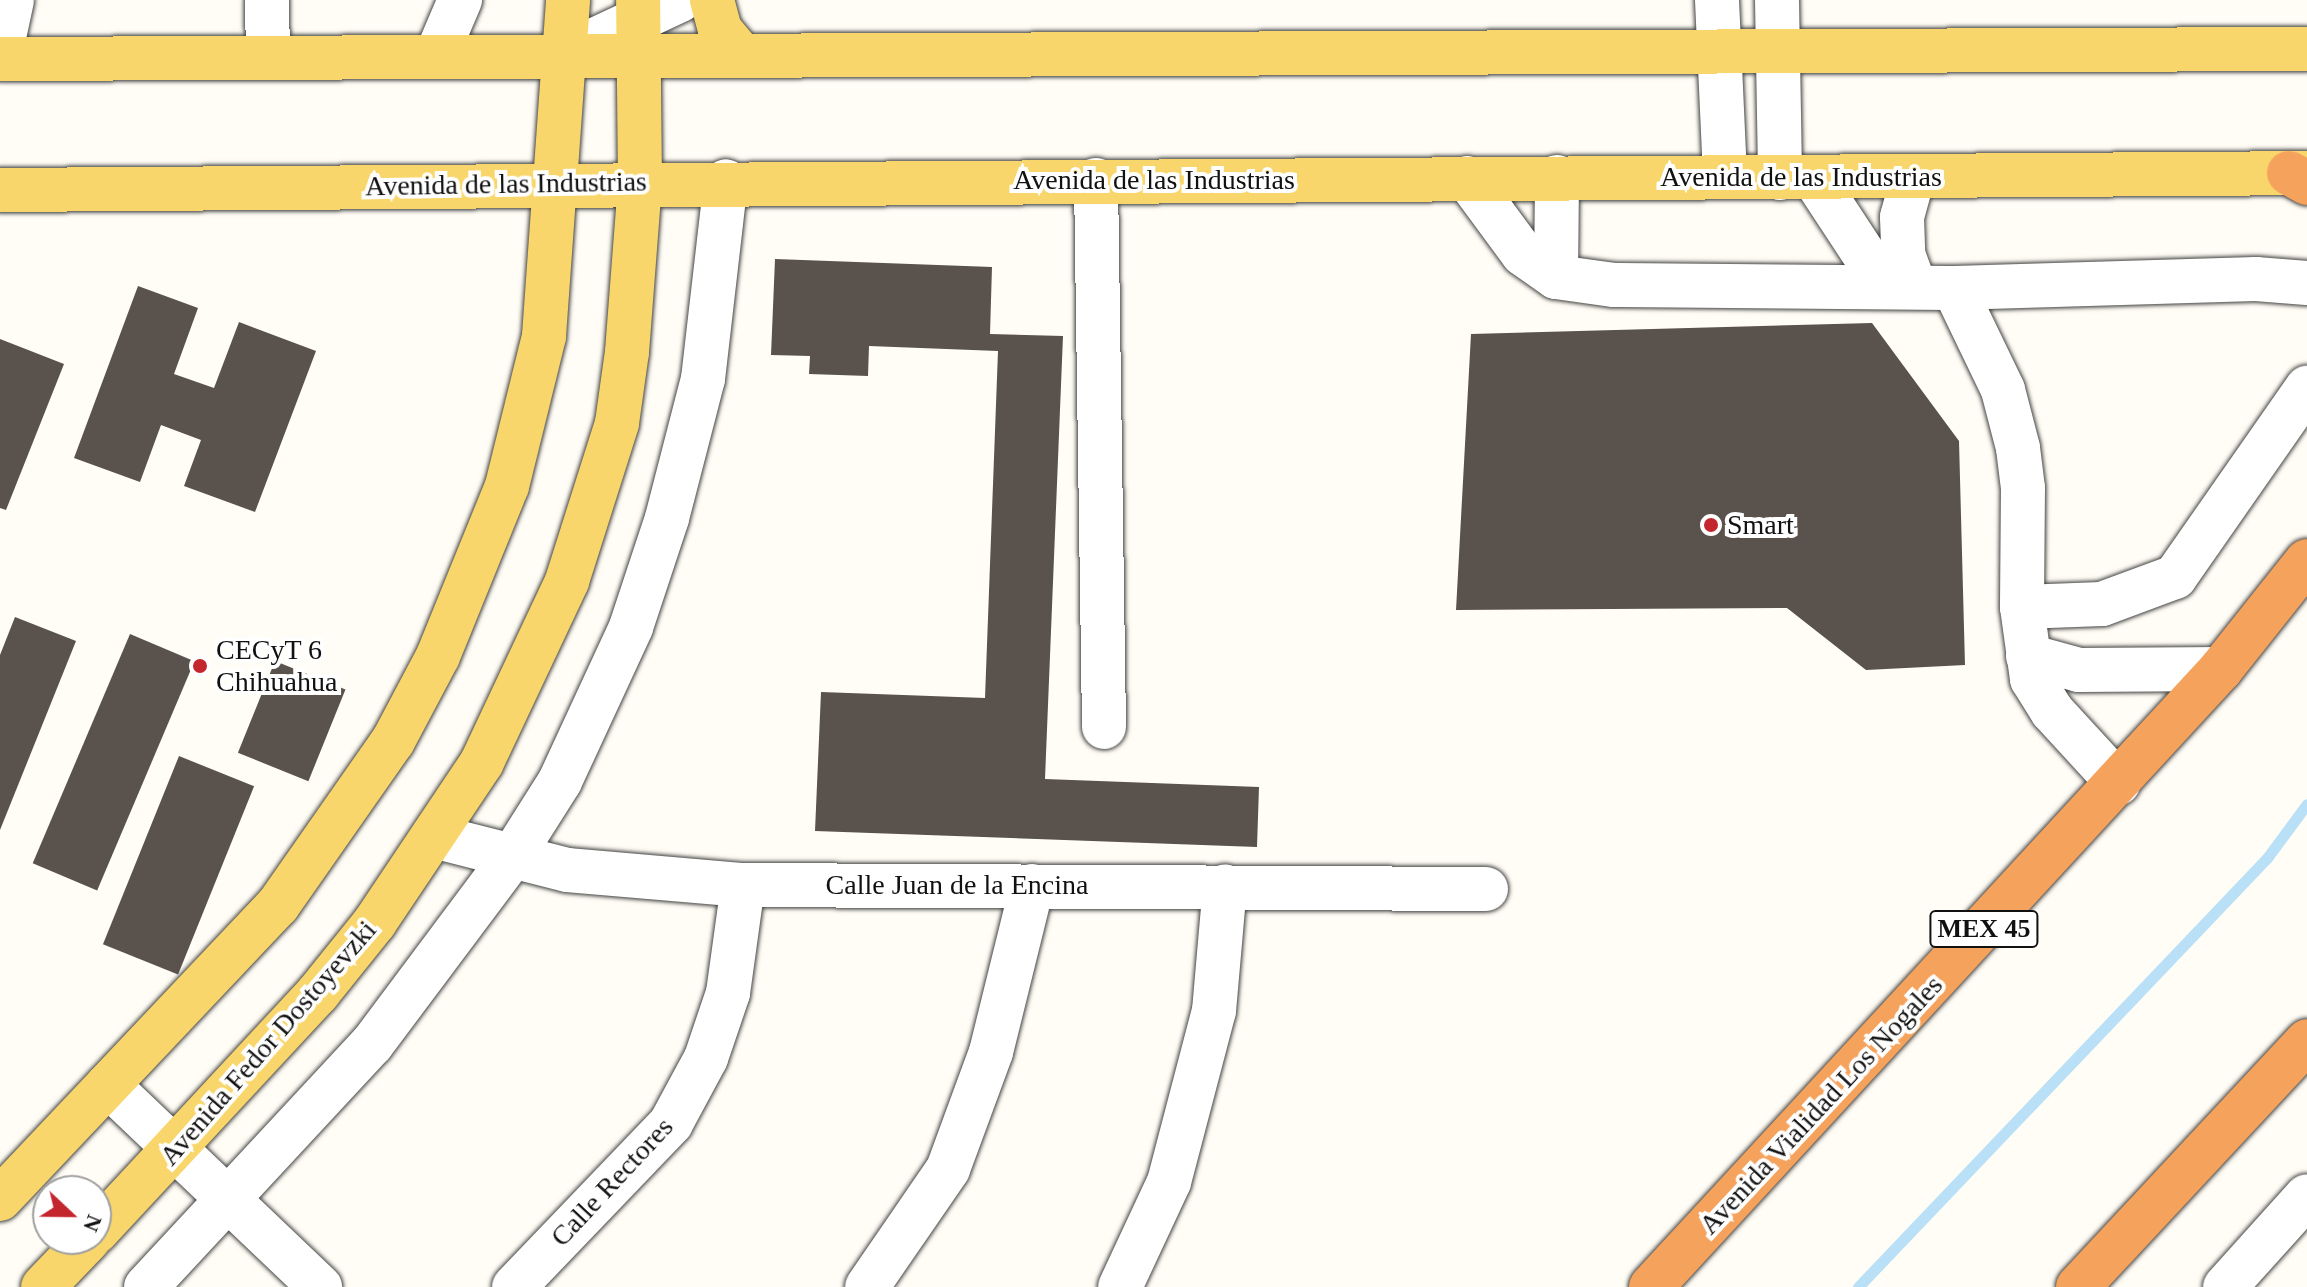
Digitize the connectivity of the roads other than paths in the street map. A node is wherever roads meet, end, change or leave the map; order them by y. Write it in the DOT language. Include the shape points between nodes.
graph roads {
  1 [pos="12,0"];
  2 [pos="267,0"];
  3 [pos="460,0"];
  4 [pos="568,0"];
  5 [pos="680,0"];
  6 [pos="712,0"];
  7 [pos="1717,0"];
  8 [pos="1777,0"];
  9 [pos="638,25"];
  10 [pos="2307,49"];
  11 [pos="1779,52"];
  12 [pos="567,53"];
  13 [pos="437,54"];
  14 [pos="740,54"];
  15 [pos="1719,54"];
  16 [pos="268,57"];
  17 [pos="0,58"];
  18 [pos="1725,176"];
  19 [pos="2301,176"];
  20 [pos="1557,177"];
  21 [pos="1913,177"];
  22 [pos="1467,178"];
  23 [pos="1797,178"];
  24 [pos="1096,180"];
  25 [pos="726,181"];
  26 [pos="640,182"];
  27 [pos="558,183"];
  28 [pos="0,190"];
  29 [pos="1556,277"];
  30 [pos="2307,283"];
  31 [pos="1918,287"];
  32 [pos="2307,388"];
  33 [pos="2307,561"];
  34 [pos="2022,607"];
  35 [pos="2028,656"];
  36 [pos="2221,669"];
  37 [pos="1104,727"];
  38 [pos="2118,783"];
  39 [pos="433,836"];
  40 [pos="512,857"];
  41 [pos="743,885"];
  42 [pos="1032,886"];
  43 [pos="1225,886"];
  44 [pos="1486,889"];
  45 [pos="2307,1041"];
  46 [pos="108,1085"];
  47 [pos="175,1151"];
  48 [pos="2307,1196"];
  49 [pos="0,1199"];
  50 [pos="229,1204"];
  51 [pos="112,1216"];
  52 [pos="74,1255"];
  53 [pos="43,1287"];
  54 [pos="146,1287"];
  55 [pos="320,1287"];
  56 [pos="514,1287"];
  57 [pos="867,1287"];
  58 [pos="1120,1287"];
  59 [pos="1651,1287"];
  60 [pos="2078,1287"];
  61 [pos="2225,1287"];
  1 -- 17 [label="street"];
  2 -- 16 [label="street"];
  3 -- 13 [label="street"];
  4 -- 12 [label="main road"];
  5 -- 9 [label="street"];
  6 -- 14 [label="main road" via="720,30"];
  7 -- 15 [label="street"];
  8 -- 11 [label="street"];
  9 -- 12 [label="main road"];
  9 -- 14 [label="main road"];
  9 -- 26 [label="main road, Avenida Fedor Dostoyevzki"];
  10 -- 11 [label="main road"];
  11 -- 15 [label="main road"];
  11 -- 23 [label="street"];
  12 -- 13 [label="main road"];
  12 -- 27 [label="main road"];
  13 -- 16 [label="main road"];
  14 -- 15 [label="main road"];
  15 -- 18 [label="street"];
  16 -- 17 [label="main road"];
  18 -- 20 [label="main road, Avenida de las Industrias"];
  18 -- 23 [label="main road, Avenida de las Industrias"];
  19 -- 21 [label="main road, Avenida de las Industrias"];
  20 -- 22 [label="main road, Avenida de las Industrias"];
  20 -- 29 [label="street"];
  21 -- 23 [label="main road, Avenida de las Industrias"];
  21 -- 31 [label="street" via="1902,217 1903,254"];
  22 -- 24 [label="main road, Avenida de las Industrias"];
  22 -- 29 [label="street" via="1523,254"];
  23 -- 31 [label="street"];
  24 -- 25 [label="main road, Avenida de las Industrias"];
  24 -- 37 [label="street"];
  25 -- 26 [label="main road, Avenida de las Industrias"];
  25 -- 40 [label="street" via="703,379 667,518 631,627 560,781"];
  26 -- 27 [label="main road, Avenida de las Industrias"];
  26 -- 39 [label="main road, Avenida Fedor Dostoyevzki" via="627,352 617,423 598,488 567,581 528,670 482,762"];
  27 -- 28 [label="main road, Avenida de las Industrias"];
  27 -- 46 [label="main road" via="544,336 530,401 497,514 438,656 393,741 315,858 278,905"];
  29 -- 31 [label="street" via="1614,285"];
  30 -- 31 [label="street" via="2256,279"];
  31 -- 34 [label="street" via="2003,390 2023,488"];
  32 -- 34 [label="street" via="2175,577 2102,604"];
  33 -- 36 [label="highway, Avenida Vialidad Los Nogales / MEX 45"];
  34 -- 35 [label="street"];
  35 -- 36 [label="street" via="2079,670"];
  35 -- 38 [label="street" via="2036,690"];
  36 -- 38 [label="highway, Avenida Vialidad Los Nogales / MEX 45"];
  38 -- 59 [label="highway, Avenida Vialidad Los Nogales / MEX 45"];
  39 -- 40 [label="street, Calle Juan de la Encina"];
  39 -- 47 [label="main road, Avenida Fedor Dostoyevzki" via="318,993"];
  40 -- 41 [label="street, Calle Juan de la Encina" via="567,870"];
  40 -- 50 [label="street" via="372,1044"];
  41 -- 42 [label="street, Calle Juan de la Encina"];
  41 -- 56 [label="street, Calle Rectores" via="728,993 706,1058 671,1123"];
  42 -- 43 [label="street, Calle Juan de la Encina"];
  42 -- 57 [label="street" via="991,1052 948,1169"];
  43 -- 44 [label="street, Calle Juan de la Encina"];
  43 -- 58 [label="street" via="1214,1011 1169,1182"];
  45 -- 60 [label="highway"];
  46 -- 47 [label="street"];
  46 -- 49 [label="main road"];
  47 -- 50 [label="street"];
  47 -- 51 [label="main road, Avenida Fedor Dostoyevzki"];
  48 -- 61 [label="street"];
  50 -- 54 [label="street"];
  50 -- 55 [label="street"];
  52 -- 53 [label="main road"];
}
